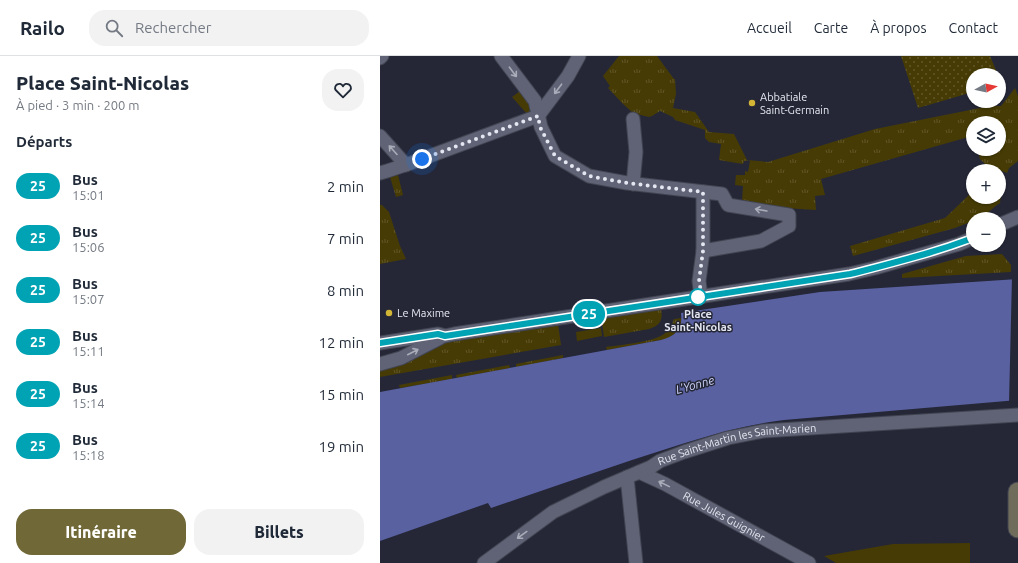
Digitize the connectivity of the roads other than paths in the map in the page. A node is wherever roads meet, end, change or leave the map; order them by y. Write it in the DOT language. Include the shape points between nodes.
graph roads {
  1 [pos="501,56"];
  2 [pos="579,56"];
  3 [pos="538,116"];
  4 [pos="633,119"];
  5 [pos="380,136"];
  6 [pos="406,165"];
  7 [pos="380,173"];
  8 [pos="633,184"];
  9 [pos="703,192"];
  10 [pos="1018,217"];
  11 [pos="1006,222"];
  12 [pos="966,241"];
  13 [pos="703,251"];
  14 [pos="702,297"];
  15 [pos="445,336"];
  16 [pos="380,343"];
  17 [pos="380,364"];
  18 [pos="1018,415"];
  19 [pos="633,475"];
  20 [pos="1018,492"];
  21 [pos="1018,528"];
  22 [pos="484,563"];
  23 [pos="636,563"];
  24 [pos="809,563"];
  1 -- 3 [label="street, one-way" via="535,100"];
  2 -- 3 [label="street, one-way" via="568,76"];
  3 -- 6 [label="street"];
  3 -- 8 [label="street" via="540,127 555,156 589,176"];
  4 -- 8 [label="street" via="636,152"];
  6 -- 5 [label="street, one-way"];
  6 -- 7 [label="street"];
  8 -- 9 [label="street"];
  9 -- 13 [label="street"];
  13 -- 9 [label="street, one-way" via="761,241 789,226 789,215 728,205 722,194"];
  10 -- 11 [label="street"];
  12 -- 14 [label="street" via="850,274"];
  13 -- 14 [label="street" via="699,281"];
  14 -- 15 [label="street"];
  15 -- 16 [label="street" via="438,334"];
  17 -- 15 [label="street, one-way" via="401,358"];
  18 -- 19 [label="street, Rue Saint-Martin les Saint-Marien" via="763,431 728,438 684,452"];
  19 -- 22 [label="street, Rue Saint-Martin les Saint-Marien, one-way" via="553,512"];
  19 -- 23 [label="street"];
  24 -- 19 [label="street, Rue Jules Guignier, one-way" via="664,484"];
  20 -- 21 [label="main road"];
}
